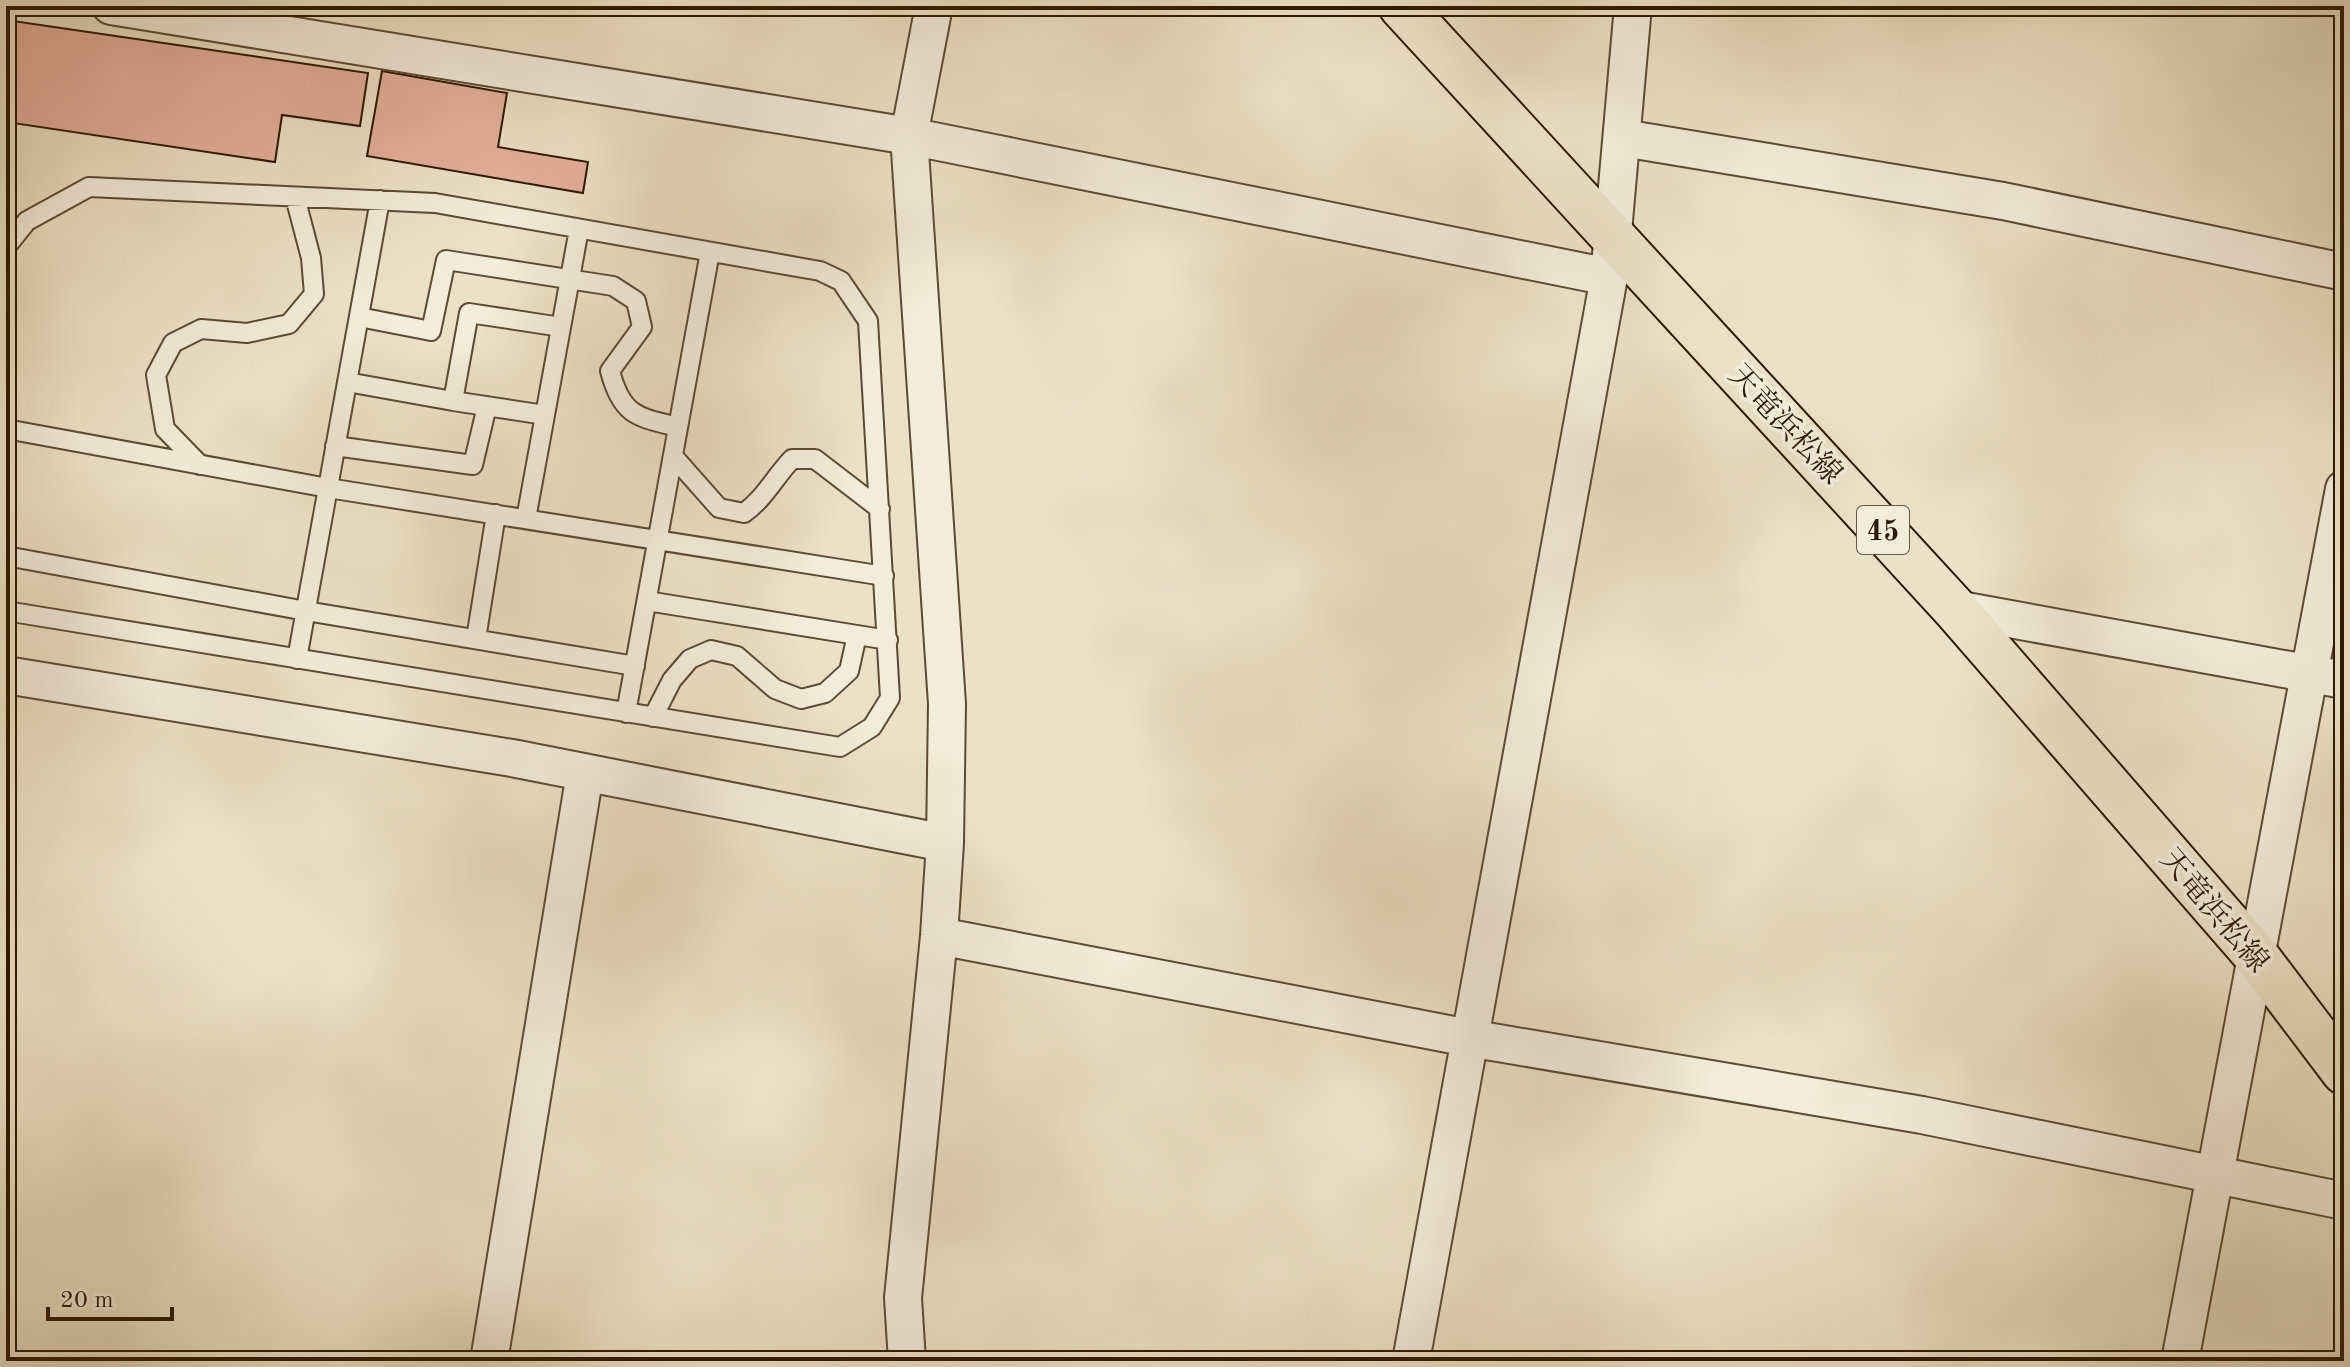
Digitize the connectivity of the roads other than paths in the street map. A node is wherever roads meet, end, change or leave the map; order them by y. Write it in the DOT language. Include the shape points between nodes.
graph roads {
  1 [pos="111,6"];
  2 [pos="934,6"];
  3 [pos="1401,6"];
  4 [pos="1633,6"];
  5 [pos="909,136"];
  6 [pos="1623,138"];
  7 [pos="295,197"];
  8 [pos="380,200"];
  9 [pos="579,229"];
  10 [pos="1610,233"];
  11 [pos="6,247"];
  12 [pos="710,252"];
  13 [pos="2344,272"];
  14 [pos="1609,277"];
  15 [pos="570,279"];
  16 [pos="359,317"];
  17 [pos="561,327"];
  18 [pos="347,382"];
  19 [pos="453,401"];
  20 [pos="487,406"];
  21 [pos="545,415"];
  22 [pos="678,427"];
  23 [pos="6,429"];
  24 [pos="335,446"];
  25 [pos="673,456"];
  26 [pos="200,465"];
  27 [pos="328,488"];
  28 [pos="2344,489"];
  29 [pos="880,509"];
  30 [pos="496,514"];
  31 [pos="526,519"];
  32 [pos="658,539"];
  33 [pos="6,556"];
  34 [pos="884,576"];
  35 [pos="647,601"];
  36 [pos="1955,609"];
  37 [pos="6,611"];
  38 [pos="306,611"];
  39 [pos="857,635"];
  40 [pos="476,639"];
  41 [pos="888,640"];
  42 [pos="297,659"];
  43 [pos="635,666"];
  44 [pos="6,675"];
  45 [pos="2328,677"];
  46 [pos="626,713"];
  47 [pos="653,717"];
  48 [pos="585,773"];
  49 [pos="945,843"];
  50 [pos="939,936"];
  51 [pos="2254,953"];
  52 [pos="1469,1038"];
  53 [pos="2344,1072"];
  54 [pos="2213,1175"];
  55 [pos="2344,1201"];
  56 [pos="489,1361"];
  57 [pos="907,1361"];
  58 [pos="1411,1361"];
  59 [pos="2180,1361"];
  1 -- 5 [label="street"];
  2 -- 5 [label="street"];
  3 -- 10 [label="main road, 天竜浜松線 / 45"];
  4 -- 6 [label="street"];
  5 -- 14 [label="street"];
  5 -- 49 [label="street" via="947,704"];
  6 -- 10 [label="street"];
  6 -- 13 [label="street" via="2003,201"];
  7 -- 8 [label="lane"];
  7 -- 11 [label="lane" via="89,187 27,221"];
  7 -- 26 [label="lane" via="314,294 289,324 247,333 201,329 173,343 156,375 165,429"];
  8 -- 9 [label="lane" via="435,203"];
  8 -- 16 [label="lane"];
  9 -- 12 [label="lane"];
  9 -- 15 [label="lane"];
  10 -- 14 [label="street"];
  10 -- 36 [label="main road, 天竜浜松線 / 45"];
  12 -- 22 [label="lane"];
  12 -- 29 [label="lane" via="820,271 841,281 857,303 868,321"];
  14 -- 52 [label="street"];
  15 -- 16 [label="lane" via="446,260 431,331"];
  15 -- 17 [label="lane"];
  15 -- 22 [label="lane" via="613,286 636,301 642,327 610,371 616,396 635,417"];
  16 -- 18 [label="lane"];
  17 -- 19 [label="lane" via="469,313"];
  17 -- 21 [label="lane"];
  18 -- 19 [label="lane"];
  18 -- 24 [label="lane"];
  19 -- 20 [label="lane"];
  20 -- 21 [label="lane"];
  20 -- 24 [label="lane" via="473,465"];
  21 -- 31 [label="lane"];
  22 -- 25 [label="lane"];
  23 -- 26 [label="lane"];
  24 -- 27 [label="lane"];
  25 -- 29 [label="lane" via="719,508 744,513 764,499 792,459 815,459"];
  25 -- 32 [label="lane"];
  26 -- 27 [label="lane"];
  27 -- 30 [label="lane"];
  27 -- 38 [label="lane"];
  28 -- 45 [label="street"];
  29 -- 34 [label="lane"];
  30 -- 31 [label="lane"];
  30 -- 40 [label="lane"];
  31 -- 32 [label="lane"];
  32 -- 34 [label="lane"];
  32 -- 35 [label="lane"];
  33 -- 38 [label="lane"];
  34 -- 41 [label="lane"];
  35 -- 39 [label="lane"];
  35 -- 43 [label="lane"];
  36 -- 45 [label="street"];
  36 -- 51 [label="main road, 天竜浜松線 / 45"];
  37 -- 42 [label="lane"];
  38 -- 40 [label="lane"];
  38 -- 42 [label="lane"];
  39 -- 41 [label="lane"];
  39 -- 47 [label="lane" via="849,671 825,693 801,699 775,689 737,656 711,650 690,659"];
  40 -- 43 [label="lane"];
  41 -- 47 [label="lane" via="890,698 872,727 840,747"];
  42 -- 46 [label="lane"];
  43 -- 46 [label="lane"];
  44 -- 48 [label="street"];
  45 -- 51 [label="street"];
  46 -- 47 [label="lane"];
  48 -- 49 [label="street"];
  48 -- 56 [label="street"];
  49 -- 50 [label="street"];
  50 -- 52 [label="street"];
  50 -- 57 [label="street" via="903,1298"];
  51 -- 53 [label="main road, 天竜浜松線 / 45"];
  51 -- 54 [label="street"];
  52 -- 54 [label="street" via="1922,1115"];
  52 -- 58 [label="street"];
  54 -- 55 [label="street"];
  54 -- 59 [label="street"];
}
